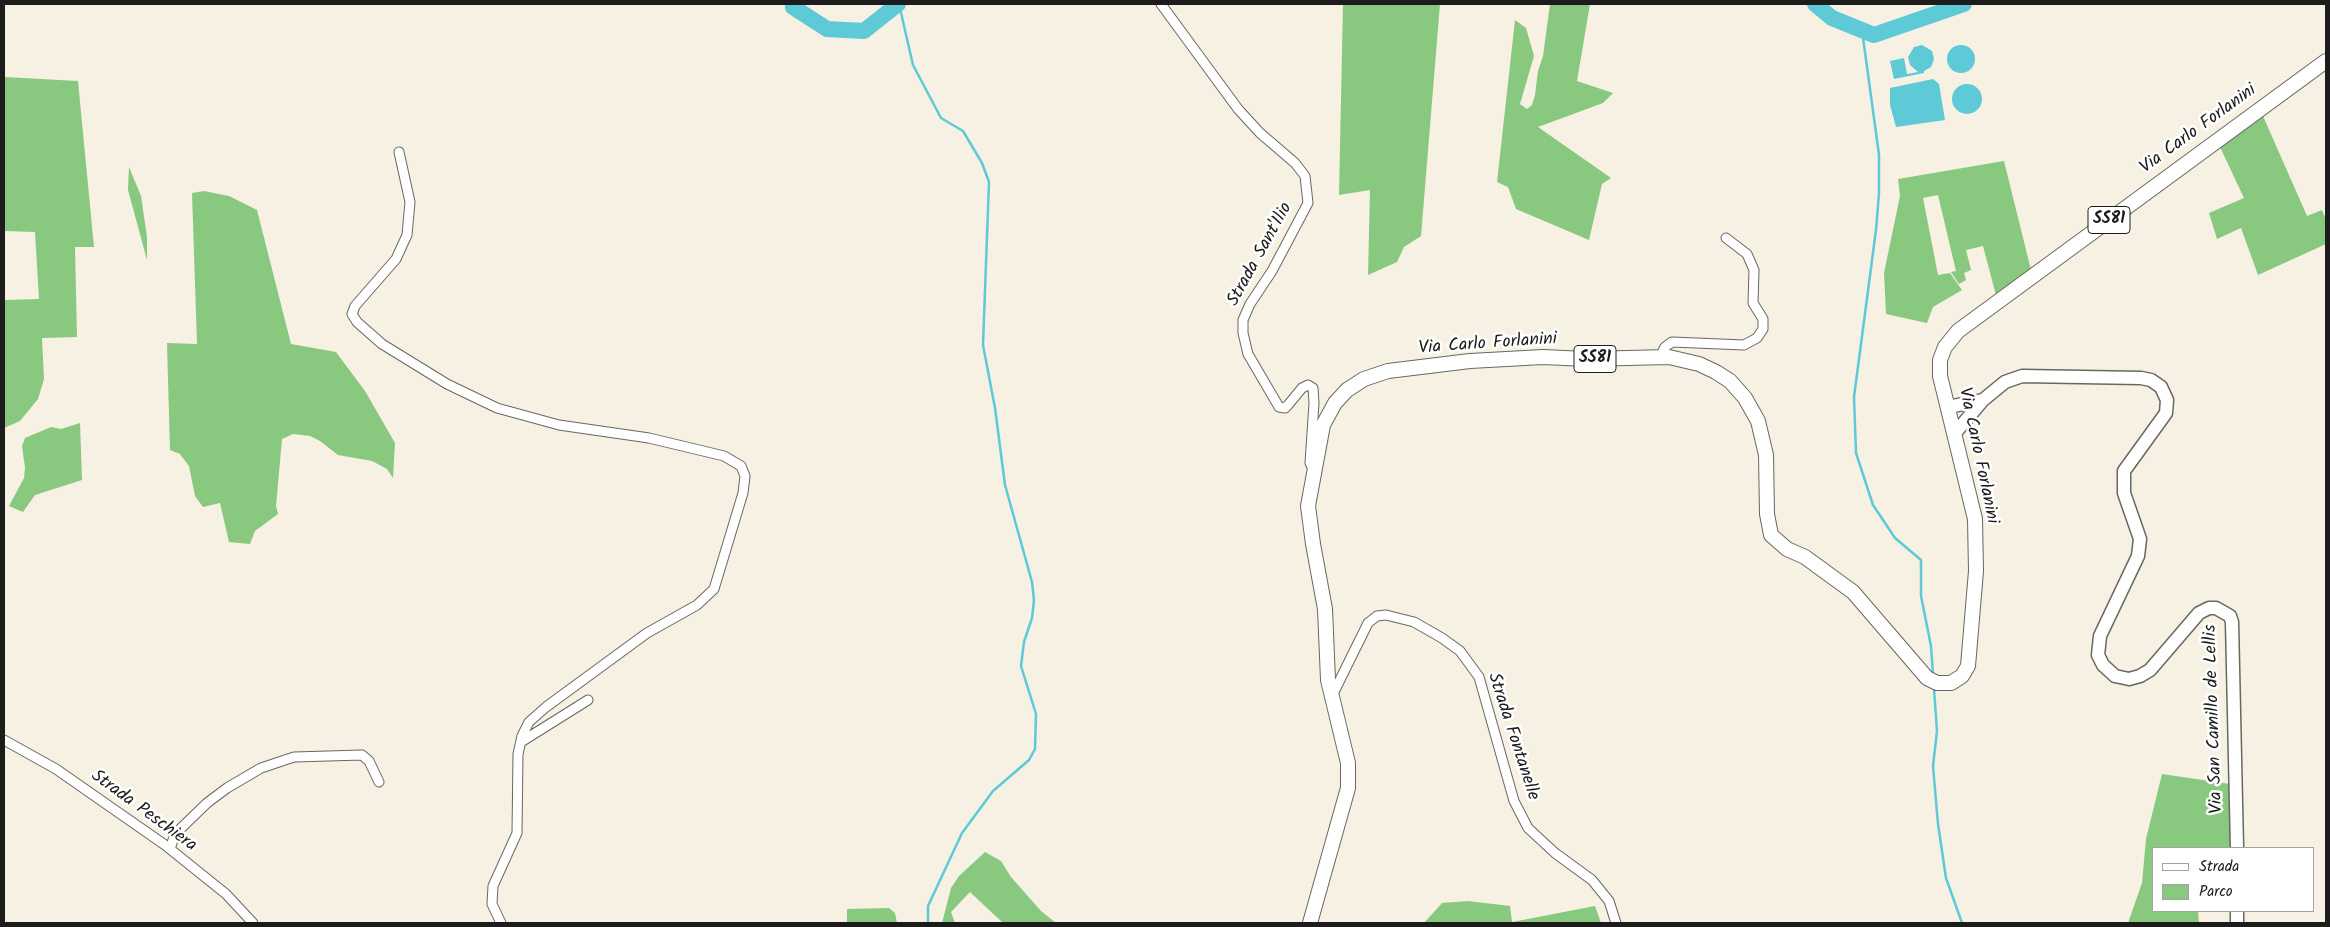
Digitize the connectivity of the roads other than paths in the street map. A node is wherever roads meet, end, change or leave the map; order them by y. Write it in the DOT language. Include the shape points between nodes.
graph roads {
  1 [pos="1161,4"];
  2 [pos="2326,61"];
  3 [pos="399,152"];
  4 [pos="1726,238"];
  5 [pos="1660,358"];
  6 [pos="1983,400"];
  7 [pos="1948,407"];
  8 [pos="1955,433"];
  9 [pos="1314,471"];
  10 [pos="1332,697"];
  11 [pos="588,700"];
  12 [pos="4,740"];
  13 [pos="521,742"];
  14 [pos="379,782"];
  15 [pos="2237,847"];
  16 [pos="170,849"];
  17 [pos="253,923"];
  18 [pos="501,923"];
  19 [pos="1310,923"];
  20 [pos="1616,923"];
  1 -- 9 [label="street, Strada Sant'Ilio" via="1238,109 1305,176 1308,203 1272,271 1250,304 1243,320 1243,334 1248,354 1279,407 1288,406 1302,388 1308,385 1313,388 1310,462"];
  2 -- 7 [label="main road, Via Carlo Forlanini / SS81" via="1958,330 1940,360 1940,376"];
  3 -- 13 [label="street" via="410,202 407,235 396,259 355,306 352,314 357,322 382,344 447,384 497,408 559,426 649,438 724,456 741,466 745,476 743,493 714,589 697,605 647,633 546,707 528,722"];
  4 -- 5 [label="street" via="1747,254 1754,270 1754,304 1763,329 1757,338 1744,345 1672,342 1664,347"];
  5 -- 8 [label="main road, Via Carlo Forlanini / SS81" via="1670,357 1716,372 1745,398 1758,421 1766,455 1771,535 1787,550 1805,557 1853,592 1927,678 1945,684 1957,680 1968,666 1976,571 1975,520"];
  5 -- 9 [label="main road, Via Carlo Forlanini / SS81" via="1542,357 1470,361 1376,374 1355,384 1335,403 1323,424"];
  6 -- 7 [label="main road, Via San Camillo de Lellis"];
  6 -- 8 [label="main road, Via San Camillo de Lellis"];
  6 -- 15 [label="main road, Via San Camillo de Lellis" via="2005,382 2022,376 2141,378 2156,382 2165,393 2166,413 2124,471 2124,493 2140,538 2138,556 2100,636 2098,656 2115,676 2129,679 2140,676 2150,670 2199,612 2216,608 2230,616"];
  7 -- 8 [label="main road, Via Carlo Forlanini / SS81"];
  9 -- 10 [label="main road, Via Carlo Forlanini / SS81" via="1308,506 1325,609 1328,680"];
  10 -- 19 [label="main road, Via Carlo Forlanini / SS81" via="1348,763 1348,788"];
  10 -- 20 [label="street, Strada Fontanelle" via="1368,623 1377,616 1414,622 1460,651 1479,677 1514,801 1528,828 1592,880 1609,901"];
  11 -- 13 [label="street"];
  12 -- 16 [label="street, Strada Peschiera" via="56,769"];
  13 -- 18 [label="street" via="517,833 494,886 492,904"];
  14 -- 16 [label="street" via="370,761 362,755 294,757 261,768 206,803 175,834"];
  16 -- 17 [label="street, Strada Peschiera" via="226,894"];
}
